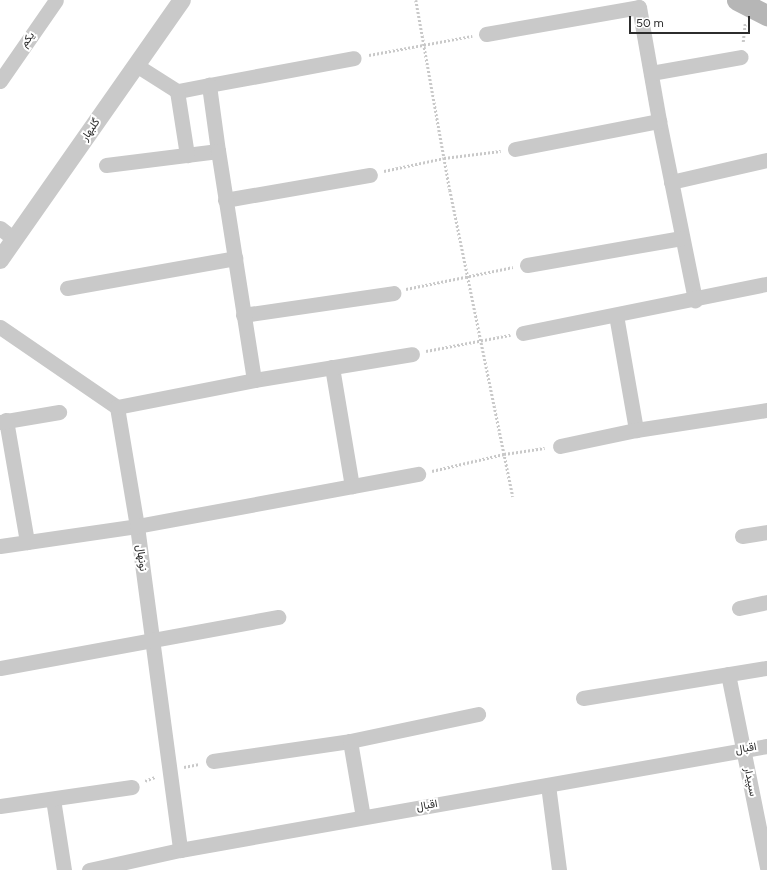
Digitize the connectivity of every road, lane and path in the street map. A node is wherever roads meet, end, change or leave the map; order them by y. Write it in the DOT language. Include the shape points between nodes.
graph roads {
  1 [pos="56,0"];
  2 [pos="182,0"];
  3 [pos="416,0"];
  4 [pos="742,2"];
  5 [pos="767,15"];
  6 [pos="486,34"];
  7 [pos="424,45"];
  8 [pos="741,57"];
  9 [pos="354,58"];
  10 [pos="136,65"];
  11 [pos="651,72"];
  12 [pos="0,81"];
  13 [pos="209,84"];
  14 [pos="177,91"];
  15 [pos="659,121"];
  16 [pos="515,149"];
  17 [pos="218,151"];
  18 [pos="187,155"];
  19 [pos="444,158"];
  20 [pos="767,160"];
  21 [pos="106,165"];
  22 [pos="370,174"];
  23 [pos="671,182"];
  24 [pos="225,200"];
  25 [pos="0,228"];
  26 [pos="682,238"];
  27 [pos="14,239"];
  28 [pos="234,258"];
  29 [pos="0,260"];
  30 [pos="527,265"];
  31 [pos="467,275"];
  32 [pos="767,284"];
  33 [pos="67,288"];
  34 [pos="393,292"];
  35 [pos="695,300"];
  36 [pos="243,315"];
  37 [pos="616,315"];
  38 [pos="0,327"];
  39 [pos="523,333"];
  40 [pos="481,341"];
  41 [pos="412,354"];
  42 [pos="332,367"];
  43 [pos="254,380"];
  44 [pos="117,407"];
  45 [pos="767,410"];
  46 [pos="59,412"];
  47 [pos="3,421"];
  48 [pos="636,430"];
  49 [pos="560,446"];
  50 [pos="504,454"];
  51 [pos="418,474"];
  52 [pos="352,486"];
  53 [pos="513,497"];
  54 [pos="137,526"];
  55 [pos="767,532"];
  56 [pos="742,536"];
  57 [pos="28,542"];
  58 [pos="0,546"];
  59 [pos="767,602"];
  60 [pos="739,608"];
  61 [pos="278,617"];
  62 [pos="152,642"];
  63 [pos="0,668"];
  64 [pos="767,668"];
  65 [pos="728,674"];
  66 [pos="583,698"];
  67 [pos="478,714"];
  68 [pos="350,741"];
  69 [pos="767,746"];
  70 [pos="743,750"];
  71 [pos="213,762"];
  72 [pos="548,784"];
  73 [pos="132,787"];
  74 [pos="53,799"];
  75 [pos="0,806"];
  76 [pos="363,817"];
  77 [pos="180,850"];
  78 [pos="767,867"];
  79 [pos="64,870"];
  80 [pos="89,870"];
  81 [pos="559,870"];
  1 -- 12 [label="street, یکم"];
  2 -- 10 [label="street, گلبهار"];
  3 -- 7 [label="path"];
  4 -- 5 [label="main road"];
  4 -- 8 [label="path"];
  6 -- 7 [label="path"];
  6 -- 11 [label="street" via="639,7"];
  7 -- 9 [label="path"];
  7 -- 19 [label="path"];
  8 -- 11 [label="street"];
  9 -- 13 [label="street"];
  10 -- 14 [label="street"];
  10 -- 27 [label="street, گلبهار"];
  11 -- 15 [label="street"];
  13 -- 14 [label="street"];
  13 -- 17 [label="street"];
  14 -- 18 [label="street"];
  15 -- 16 [label="street"];
  15 -- 23 [label="street"];
  16 -- 19 [label="path"];
  17 -- 18 [label="street"];
  17 -- 24 [label="street"];
  18 -- 21 [label="street"];
  19 -- 22 [label="path"];
  19 -- 31 [label="path"];
  20 -- 23 [label="street"];
  22 -- 24 [label="street"];
  23 -- 26 [label="street"];
  24 -- 28 [label="street"];
  25 -- 27 [label="street"];
  26 -- 30 [label="street"];
  26 -- 35 [label="street"];
  27 -- 29 [label="street, گلبهار"];
  28 -- 33 [label="street"];
  28 -- 36 [label="street"];
  30 -- 31 [label="path"];
  31 -- 34 [label="path"];
  31 -- 40 [label="path"];
  32 -- 35 [label="street"];
  34 -- 36 [label="street"];
  35 -- 37 [label="street"];
  36 -- 43 [label="street"];
  37 -- 39 [label="street"];
  37 -- 48 [label="street"];
  38 -- 44 [label="street"];
  39 -- 40 [label="path"];
  40 -- 41 [label="path"];
  40 -- 50 [label="path"];
  41 -- 42 [label="street"];
  42 -- 43 [label="street"];
  42 -- 52 [label="street"];
  43 -- 44 [label="street"];
  44 -- 54 [label="street, نونهال"];
  45 -- 48 [label="street"];
  46 -- 47 [label="street"];
  47 -- 57 [label="street"];
  48 -- 49 [label="street"];
  49 -- 50 [label="path"];
  50 -- 51 [label="path"];
  50 -- 53 [label="path"];
  51 -- 52 [label="street"];
  52 -- 54 [label="street"];
  54 -- 57 [label="street"];
  54 -- 62 [label="street, نونهال"];
  55 -- 56 [label="street"];
  57 -- 58 [label="street"];
  59 -- 60 [label="street"];
  61 -- 62 [label="street"];
  62 -- 63 [label="street"];
  62 -- 77 [label="street, نونهال"];
  64 -- 65 [label="street"];
  65 -- 66 [label="street"];
  65 -- 70 [label="street, سپیدار"];
  67 -- 68 [label="street"];
  68 -- 71 [label="street"];
  68 -- 76 [label="street"];
  69 -- 70 [label="street, اقبال"];
  70 -- 72 [label="street, اقبال"];
  70 -- 78 [label="street, سپیدار"];
  72 -- 76 [label="street, اقبال"];
  72 -- 81 [label="street"];
  73 -- 74 [label="street"];
  74 -- 75 [label="street"];
  74 -- 79 [label="street"];
  76 -- 77 [label="street, اقبال"];
  77 -- 80 [label="street, اقبال"];
}
